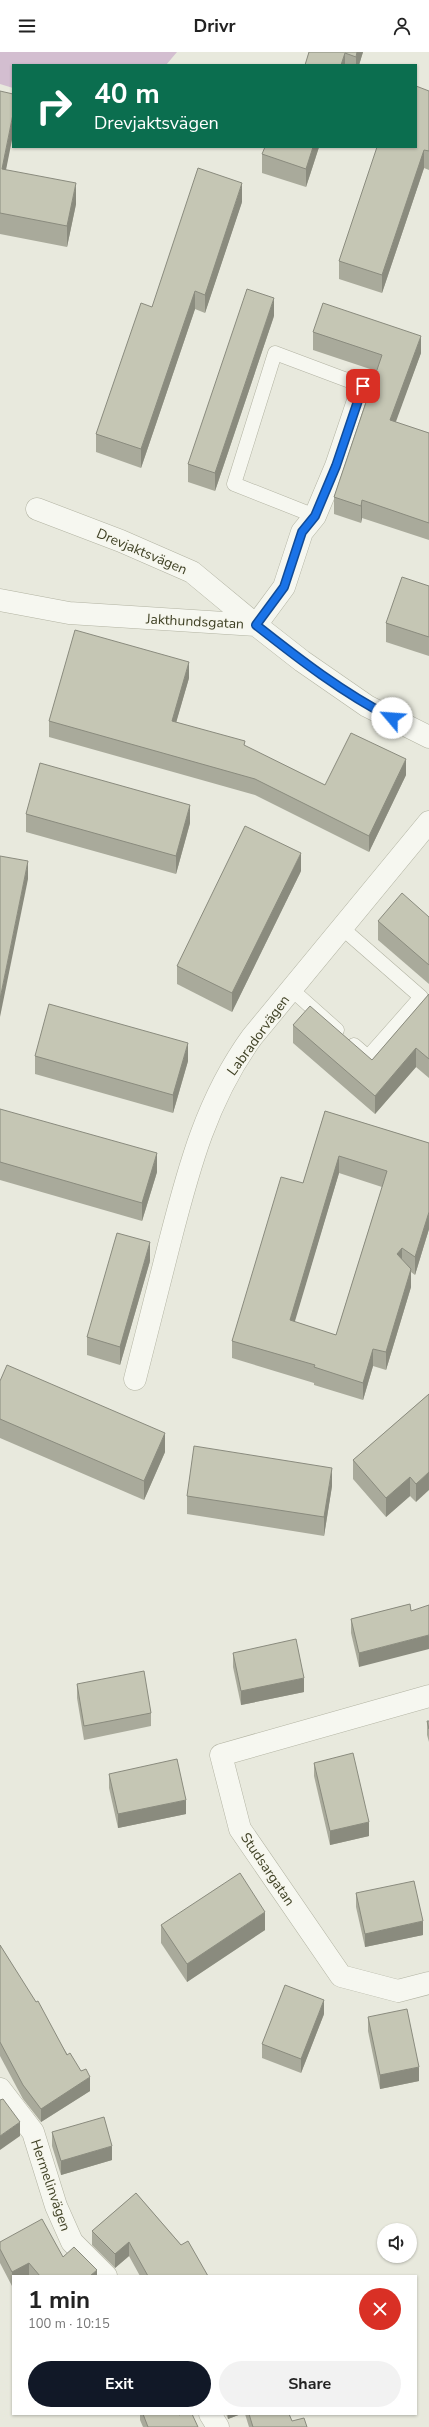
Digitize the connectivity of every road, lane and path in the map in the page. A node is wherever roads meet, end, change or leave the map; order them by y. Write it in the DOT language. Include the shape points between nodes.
graph roads {
  1 [pos="363,386"];
  2 [pos="37,509"];
  3 [pos="315,516"];
  4 [pos="0,600"];
  5 [pos="256,625"];
  6 [pos="429,737"];
  7 [pos="429,822"];
  8 [pos="342,928"];
  9 [pos="291,989"];
  10 [pos="136,1379"];
  11 [pos="429,1696"];
  12 [pos="429,1983"];
  13 [pos="0,2089"];
  14 [pos="105,2275"];
  15 [pos="211,2415"];
  16 [pos="218,2427"];
  1 -- 3 [label="street" via="336,466"];
  1 -- 3 [label="lane" via="276,353 234,484"];
  2 -- 5 [label="street, Drevjaktsvägen" via="192,572"];
  3 -- 5 [label="street" via="302,532 284,587"];
  4 -- 5 [label="street, Jakthundsgatan" via="69,613"];
  5 -- 6 [label="street, Jakthundsgatan" via="367,706"];
  7 -- 8 [label="street, Labradorvägen"];
  8 -- 9 [label="street, Labradorvägen"];
  8 -- 9 [label="lane" via="421,997 368,1057"];
  9 -- 10 [label="street, Labradorvägen" via="234,1063 211,1106 186,1179"];
  11 -- 12 [label="street, Studsargatan" via="221,1755 240,1829 341,1976 398,1992"];
  13 -- 14 [label="street, Hermelinvägen" via="33,2132 56,2206 72,2242"];
  15 -- 16 [label="street"];
}
